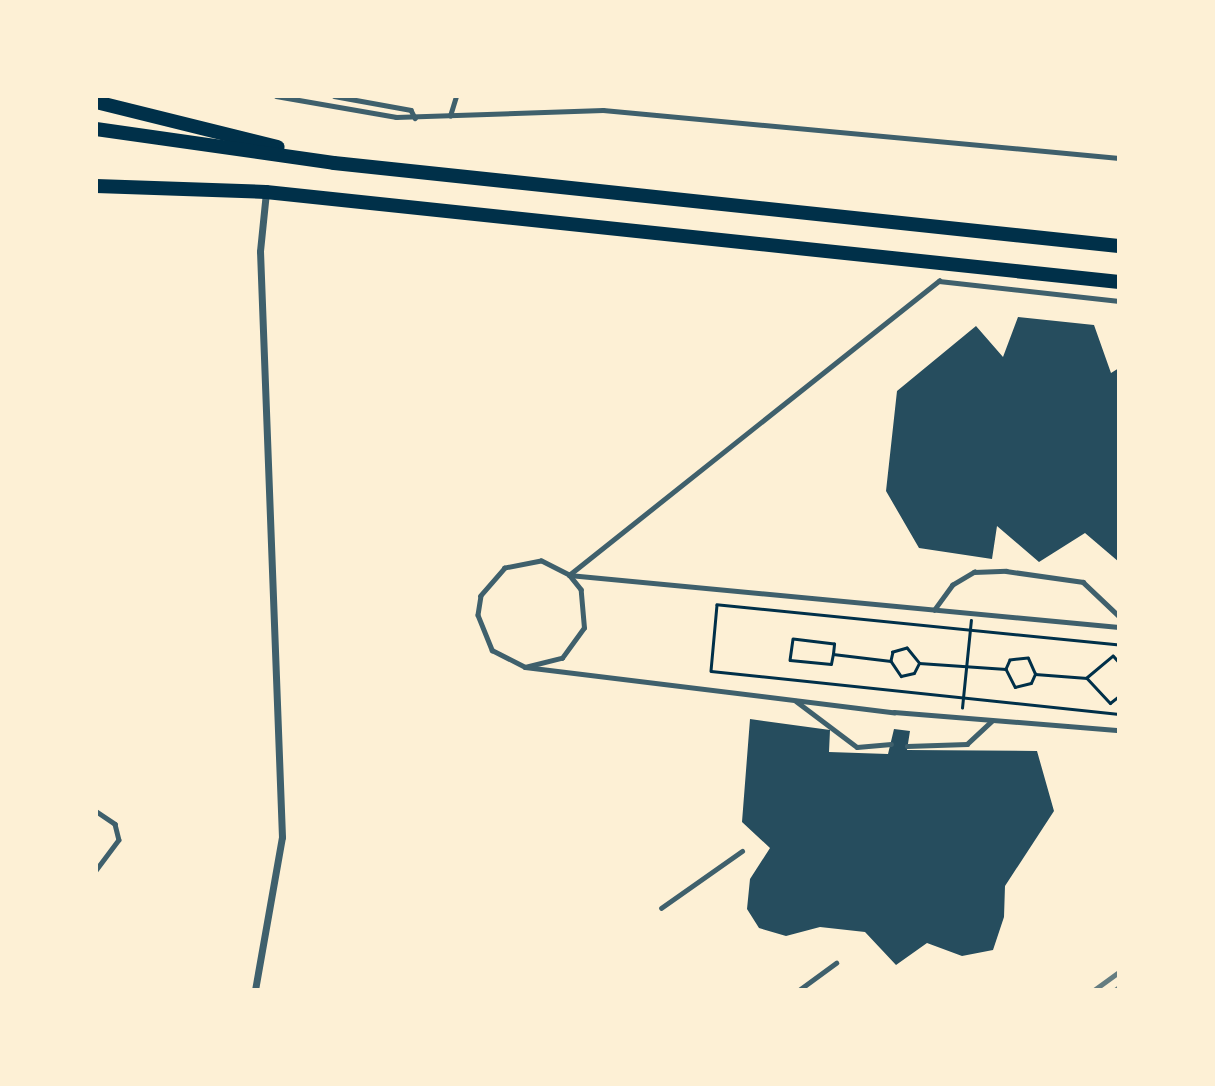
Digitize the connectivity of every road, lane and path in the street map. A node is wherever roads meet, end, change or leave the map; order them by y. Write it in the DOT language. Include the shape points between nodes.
graph roads {
  1 [pos="276,96"];
  2 [pos="334,96"];
  3 [pos="456,96"];
  4 [pos="96,102"];
  5 [pos="450,116"];
  6 [pos="415,118"];
  7 [pos="96,129"];
  8 [pos="1119,158"];
  9 [pos="334,163"];
  10 [pos="96,186"];
  11 [pos="266,192"];
  12 [pos="1119,246"];
  13 [pos="1119,282"];
  14 [pos="1119,301"];
  15 [pos="569,575"];
  16 [pos="934,610"];
  17 [pos="973,614"];
  18 [pos="1119,616"];
  19 [pos="1119,627"];
  20 [pos="969,630"];
  21 [pos="1119,645"];
  22 [pos="832,654"];
  23 [pos="891,661"];
  24 [pos="919,663"];
  25 [pos="1119,663"];
  26 [pos="966,666"];
  27 [pos="525,667"];
  28 [pos="1006,669"];
  29 [pos="1035,674"];
  30 [pos="1087,678"];
  31 [pos="1119,696"];
  32 [pos="962,697"];
  33 [pos="794,701"];
  34 [pos="1119,714"];
  35 [pos="961,718"];
  36 [pos="993,721"];
  37 [pos="1119,730"];
  38 [pos="891,744"];
  39 [pos="907,746"];
  40 [pos="96,811"];
  41 [pos="742,851"];
  42 [pos="96,871"];
  43 [pos="661,908"];
  44 [pos="836,963"];
  45 [pos="255,990"];
  46 [pos="799,990"];
  1 -- 6 [label="lane"];
  2 -- 6 [label="lane" via="411,110"];
  3 -- 5 [label="lane"];
  4 -- 9 [label="main road"];
  5 -- 6 [label="lane"];
  5 -- 8 [label="lane" via="603,110"];
  7 -- 9 [label="main road"];
  9 -- 12 [label="main road"];
  10 -- 11 [label="main road"];
  11 -- 13 [label="main road"];
  11 -- 45 [label="street" via="260,251 282,837"];
  14 -- 15 [label="lane" via="939,281"];
  15 -- 16 [label="lane"];
  15 -- 27 [label="lane" via="583,599 584,628 562,658"];
  15 -- 27 [label="lane" via="541,561 522,561 498,574 481,596 482,634 507,661"];
  16 -- 17 [label="lane"];
  16 -- 18 [label="lane" via="952,585 974,572 1006,571 1083,582"];
  17 -- 19 [label="lane"];
  17 -- 20 [label="path"];
  20 -- 21 [label="path"];
  20 -- 26 [label="path"];
  20 -- 32 [label="path" via="717,605 711,671"];
  22 -- 22 [label="path" via="831,664 790,660 793,639 834,644"];
  22 -- 23 [label="path"];
  23 -- 24 [label="path" via="901,676 914,673"];
  23 -- 24 [label="path" via="893,652 907,648"];
  24 -- 26 [label="path"];
  25 -- 30 [label="path" via="1113,656"];
  26 -- 28 [label="path"];
  26 -- 32 [label="path"];
  27 -- 33 [label="lane"];
  28 -- 29 [label="path" via="1010,660 1028,658"];
  28 -- 29 [label="path" via="1016,687 1031,683"];
  29 -- 30 [label="path"];
  30 -- 31 [label="path" via="1110,703"];
  32 -- 34 [label="path"];
  32 -- 35 [label="path"];
  33 -- 35 [label="lane"];
  33 -- 38 [label="lane" via="857,747"];
  35 -- 36 [label="lane"];
  36 -- 37 [label="lane"];
  36 -- 39 [label="lane" via="967,744"];
  40 -- 42 [label="lane" via="115,824 119,840"];
  41 -- 43 [label="lane"];
  44 -- 46 [label="lane"];
}
